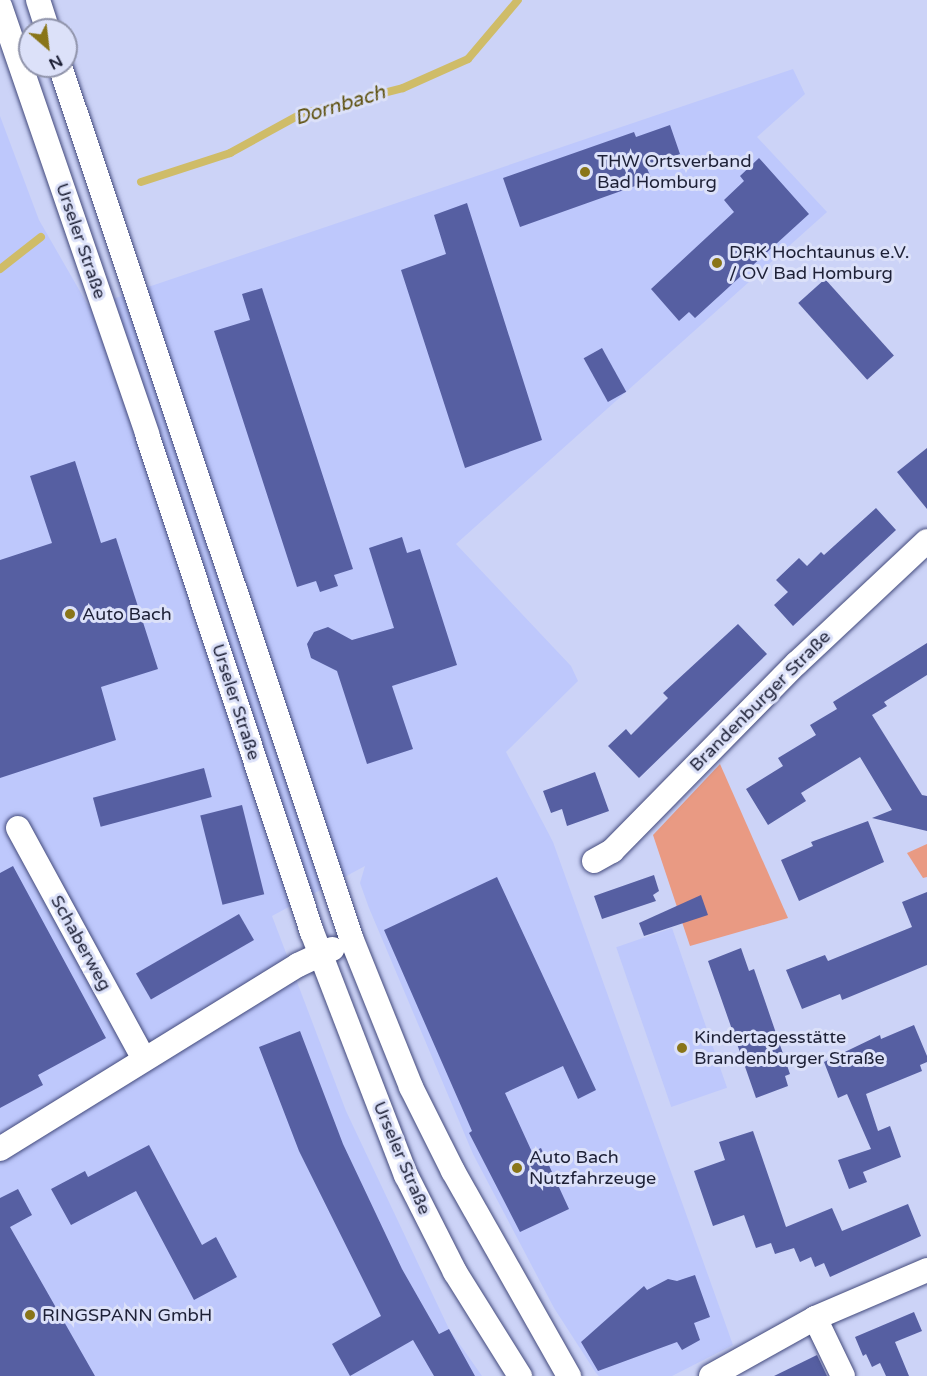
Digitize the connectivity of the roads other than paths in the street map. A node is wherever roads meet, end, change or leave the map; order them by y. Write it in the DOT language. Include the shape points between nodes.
graph roads {
  1 [pos="38,0"];
  2 [pos="0,6"];
  3 [pos="44,18"];
  4 [pos="64,78"];
  5 [pos="927,542"];
  6 [pos="18,828"];
  7 [pos="594,861"];
  8 [pos="352,940"];
  9 [pos="321,955"];
  10 [pos="144,1059"];
  11 [pos="0,1149"];
  12 [pos="927,1270"];
  13 [pos="815,1318"];
  14 [pos="520,1376"];
  15 [pos="569,1376"];
  16 [pos="711,1376"];
  17 [pos="843,1376"];
  1 -- 3 [label="street"];
  2 -- 9 [label="street, Urseler Straße"];
  4 -- 8 [label="street, Urseler Straße"];
  5 -- 7 [label="street, Brandenburger Straße" via="797,663 612,851"];
  6 -- 10 [label="street, Schaberweg"];
  8 -- 9 [label="street"];
  8 -- 15 [label="street, Urseler Straße" via="411,1087 453,1171"];
  9 -- 10 [label="street"];
  9 -- 14 [label="street, Urseler Straße" via="406,1175 455,1272"];
  10 -- 11 [label="street"];
  12 -- 13 [label="street"];
  13 -- 16 [label="street"];
  13 -- 17 [label="street"];
}
